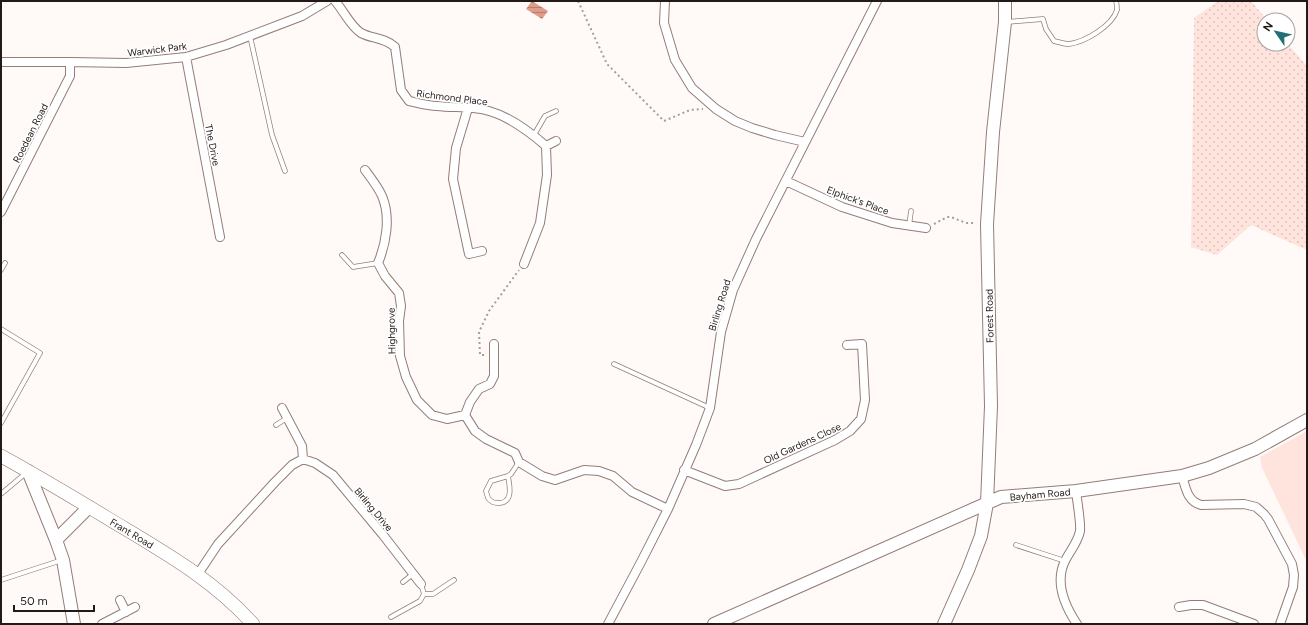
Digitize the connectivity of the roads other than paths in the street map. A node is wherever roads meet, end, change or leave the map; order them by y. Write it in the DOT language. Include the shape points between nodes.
graph roads {
  1 [pos="327,1"];
  2 [pos="335,1"];
  3 [pos="665,1"];
  4 [pos="877,1"];
  5 [pos="1006,1"];
  6 [pos="1116,1"];
  7 [pos="1005,22"];
  8 [pos="250,36"];
  9 [pos="186,57"];
  10 [pos="1,62"];
  11 [pos="70,62"];
  12 [pos="468,108"];
  13 [pos="556,111"];
  14 [pos="534,135"];
  15 [pos="556,141"];
  16 [pos="806,142"];
  17 [pos="546,146"];
  18 [pos="365,170"];
  19 [pos="285,171"];
  20 [pos="786,180"];
  21 [pos="911,211"];
  22 [pos="1,212"];
  23 [pos="909,226"];
  24 [pos="926,228"];
  25 [pos="220,237"];
  26 [pos="482,251"];
  27 [pos="342,255"];
  28 [pos="5,263"];
  29 [pos="378,263"];
  30 [pos="524,264"];
  31 [pos="1,270"];
  32 [pos="1,329"];
  33 [pos="494,344"];
  34 [pos="847,345"];
  35 [pos="614,364"];
  36 [pos="282,408"];
  37 [pos="710,408"];
  38 [pos="465,415"];
  39 [pos="287,418"];
  40 [pos="1307,420"];
  41 [pos="1,423"];
  42 [pos="276,425"];
  43 [pos="1,456"];
  44 [pos="303,459"];
  45 [pos="519,462"];
  46 [pos="684,470"];
  47 [pos="28,471"];
  48 [pos="508,476"];
  49 [pos="1182,476"];
  50 [pos="1076,491"];
  51 [pos="1,494"];
  52 [pos="987,504"];
  53 [pos="89,507"];
  54 [pos="668,509"];
  55 [pos="56,540"];
  56 [pos="1016,545"];
  57 [pos="63,560"];
  58 [pos="1065,561"];
  59 [pos="198,574"];
  60 [pos="414,574"];
  61 [pos="1,580"];
  62 [pos="454,580"];
  63 [pos="403,582"];
  64 [pos="421,584"];
  65 [pos="424,594"];
  66 [pos="120,600"];
  67 [pos="135,607"];
  68 [pos="1179,607"];
  69 [pos="126,612"];
  70 [pos="391,617"];
  71 [pos="722,622"];
  72 [pos="74,624"];
  73 [pos="102,624"];
  74 [pos="253,624"];
  75 [pos="608,624"];
  76 [pos="944,624"];
  77 [pos="1077,624"];
  78 [pos="1254,624"];
  79 [pos="1280,624"];
  1 -- 8 [label="street, Warwick Park" via="302,16"];
  2 -- 12 [label="street, Richmond Place" via="354,27 362,33 389,41 395,46 401,90 410,102"];
  3 -- 16 [label="street" via="664,23 674,60 692,88 716,109 735,121 774,135"];
  4 -- 16 [label="street, Birling Road"];
  5 -- 7 [label="street, Forest Road"];
  6 -- 7 [label="lane" via="1117,10 1099,32 1082,41 1068,44 1054,41 1046,30 1043,19"];
  7 -- 52 [label="street, Forest Road" via="993,132 987,224 991,406"];
  8 -- 9 [label="street, Warwick Park"];
  8 -- 19 [label="lane" via="272,135"];
  9 -- 11 [label="street, Warwick Park" via="126,63"];
  9 -- 25 [label="street, The Drive"];
  10 -- 11 [label="street, Warwick Park"];
  11 -- 22 [label="street, Roedean Road" via="70,76"];
  12 -- 14 [label="street, Richmond Place" via="488,110 504,116"];
  12 -- 26 [label="street" via="456,148 453,179 469,254"];
  13 -- 14 [label="lane" via="545,116"];
  14 -- 17 [label="street, Richmond Place"];
  15 -- 17 [label="street"];
  16 -- 20 [label="street, Birling Road"];
  17 -- 30 [label="street" via="547,175 540,223"];
  18 -- 29 [label="street" via="383,197 387,218 384,250"];
  20 -- 23 [label="street, Elphick's Place" via="842,207"];
  20 -- 37 [label="street, Birling Road" via="733,290 720,332"];
  21 -- 23 [label="lane"];
  23 -- 24 [label="street, Elphick's Place"];
  27 -- 29 [label="lane" via="353,267"];
  28 -- 31 [label="lane"];
  29 -- 38 [label="street, Highgrove" via="399,293 400,356 417,400 432,415 447,419"];
  32 -- 41 [label="lane" via="40,353"];
  33 -- 38 [label="street" via="494,376 490,384 479,389"];
  34 -- 46 [label="street, Old Gardens Close" via="862,344 865,393 861,419 850,431 739,484 725,486"];
  35 -- 37 [label="lane"];
  36 -- 39 [label="street"];
  37 -- 46 [label="street, Birling Road"];
  38 -- 45 [label="street" via="475,431 515,453"];
  39 -- 42 [label="lane"];
  39 -- 44 [label="street" via="302,446"];
  40 -- 49 [label="street, Bayham Road" via="1255,449"];
  43 -- 47 [label="main road, Frant Road"];
  44 -- 59 [label="street" via="292,465 218,544"];
  44 -- 60 [label="street, Birling Drive" via="334,475"];
  45 -- 48 [label="lane"];
  45 -- 54 [label="street" via="542,476 555,480 584,470 599,471 613,476 632,492"];
  46 -- 54 [label="street, Birling Road"];
  47 -- 51 [label="lane"];
  47 -- 53 [label="main road, Frant Road"];
  47 -- 55 [label="street"];
  48 -- 48 [label="lane" via="491,480 486,492 488,498 500,504 506,500 510,490"];
  49 -- 50 [label="street, Bayham Road"];
  49 -- 79 [label="street" via="1188,495 1196,504 1244,504 1260,510 1268,519 1294,570 1294,587"];
  50 -- 52 [label="street, Bayham Road" via="1001,497"];
  50 -- 58 [label="street" via="1080,530"];
  52 -- 71 [label="street, Bayham Road"];
  52 -- 76 [label="street, Forest Road" via="981,536"];
  53 -- 55 [label="street"];
  53 -- 59 [label="main road, Frant Road"];
  54 -- 75 [label="street, Birling Road"];
  55 -- 57 [label="street"];
  56 -- 58 [label="lane"];
  57 -- 61 [label="lane"];
  57 -- 72 [label="street"];
  58 -- 77 [label="street" via="1060,574 1061,591"];
  59 -- 74 [label="main road, Frant Road"];
  60 -- 63 [label="lane"];
  60 -- 64 [label="street, Birling Drive"];
  62 -- 65 [label="lane" via="433,594"];
  64 -- 65 [label="lane"];
  65 -- 70 [label="lane" via="420,601"];
  66 -- 69 [label="street"];
  67 -- 69 [label="street"];
  68 -- 78 [label="street" via="1203,605"];
  69 -- 73 [label="street"];
}
